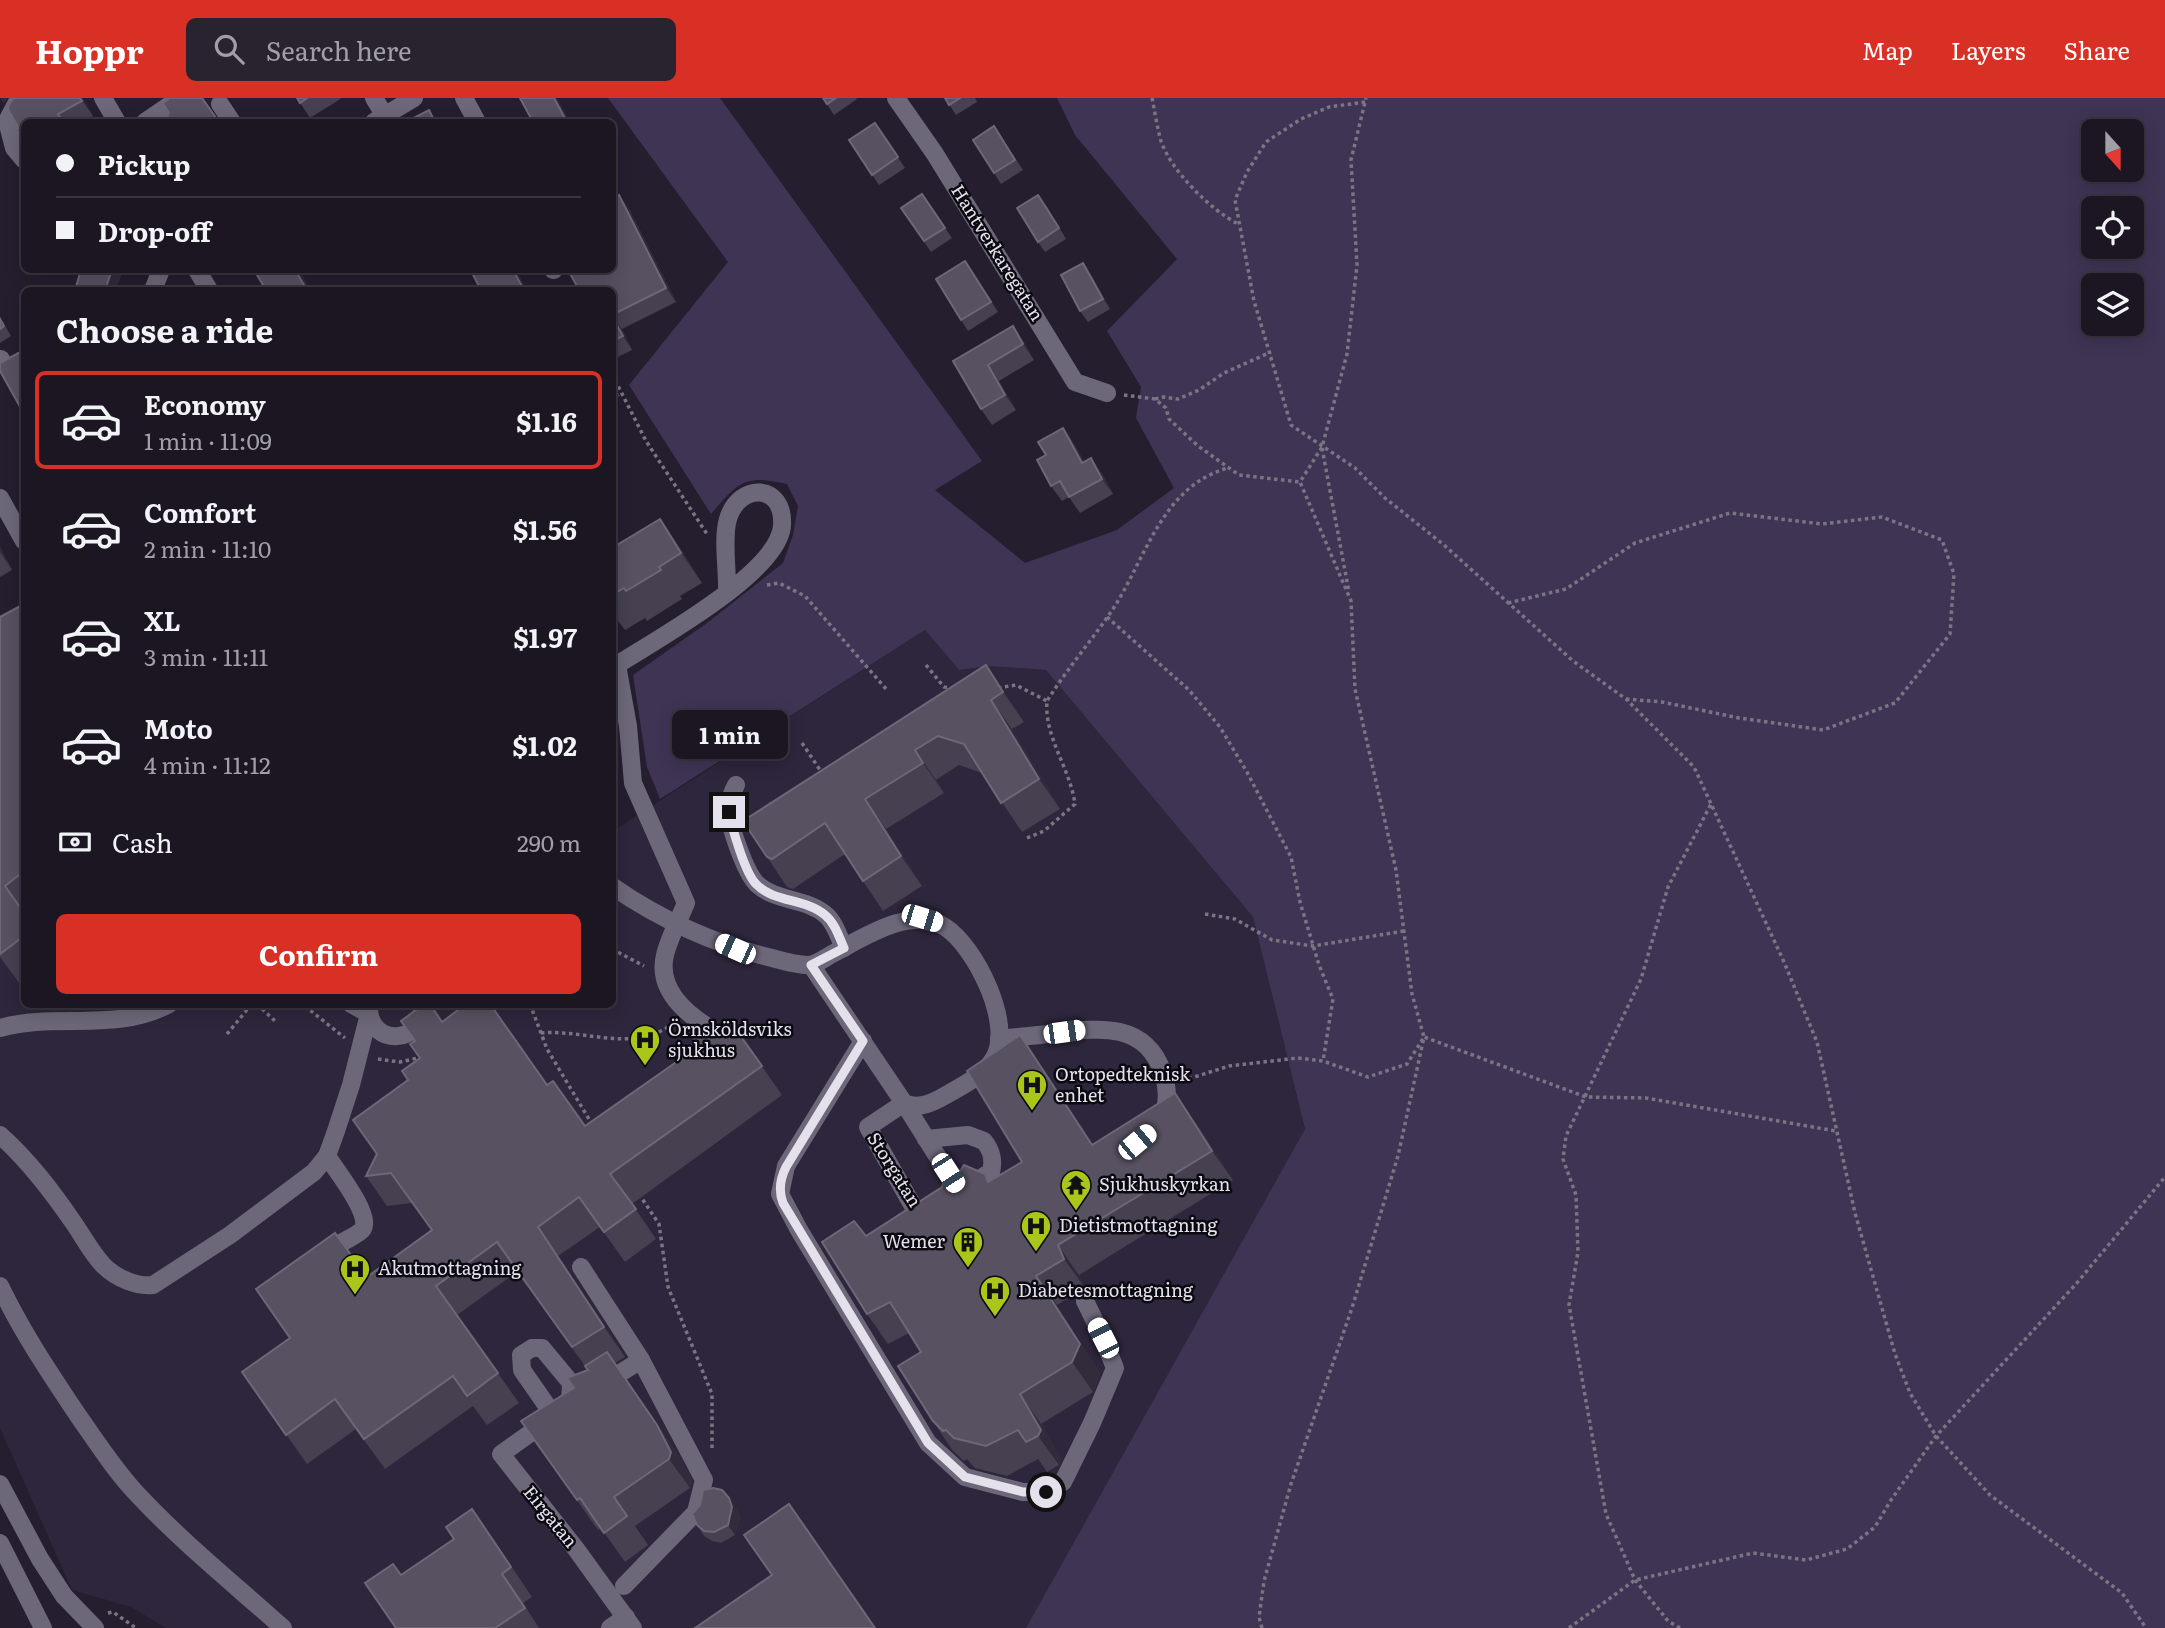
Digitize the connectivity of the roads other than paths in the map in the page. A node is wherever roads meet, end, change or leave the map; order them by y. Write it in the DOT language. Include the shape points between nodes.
graph roads {
  1 [pos="24,98"];
  2 [pos="103,98"];
  3 [pos="180,98"];
  4 [pos="374,98"];
  5 [pos="414,98"];
  6 [pos="464,98"];
  7 [pos="896,98"];
  8 [pos="220,104"];
  9 [pos="115,119"];
  10 [pos="149,119"];
  11 [pos="230,119"];
  12 [pos="380,119"];
  13 [pos="475,119"];
  14 [pos="21,156"];
  15 [pos="1107,393"];
  16 [pos="0,498"];
  17 [pos="21,536"];
  18 [pos="727,593"];
  19 [pos="616,665"];
  20 [pos="616,671"];
  21 [pos="736,785"];
  22 [pos="616,889"];
  23 [pos="678,923"];
  24 [pos="844,948"];
  25 [pos="811,965"];
  26 [pos="163,1008"];
  27 [pos="422,1008"];
  28 [pos="369,1009"];
  29 [pos="46,1012"];
  30 [pos="708,1027"];
  31 [pos="0,1028"];
  32 [pos="999,1039"];
  33 [pos="863,1041"];
  34 [pos="904,1103"];
  35 [pos="1146,1134"];
  36 [pos="0,1135"];
  37 [pos="926,1139"];
  38 [pos="327,1156"];
  39 [pos="960,1191"];
  40 [pos="338,1245"];
  41 [pos="581,1267"];
  42 [pos="0,1286"];
  43 [pos="1084,1301"];
  44 [pos="641,1360"];
  45 [pos="582,1397"];
  46 [pos="554,1416"];
  47 [pos="0,1484"];
  48 [pos="0,1543"];
  49 [pos="624,1586"];
  50 [pos="630,1623"];
  51 [pos="43,1628"];
  52 [pos="95,1628"];
  53 [pos="283,1628"];
  54 [pos="610,1628"];
  1 -- 14 [label="street" via="7,121"];
  2 -- 9 [label="street"];
  3 -- 10 [label="street"];
  4 -- 12 [label="street"];
  5 -- 12 [label="street"];
  6 -- 13 [label="street"];
  7 -- 15 [label="street, Hantverkaregatan" via="942,164 1075,382"];
  8 -- 11 [label="street"];
  16 -- 17 [label="street"];
  18 -- 18 [label="street" via="774,550 780,536 781,510 766,492 740,499 728,517"];
  18 -- 19 [label="street"];
  20 -- 23 [label="street" via="628,726 633,783 685,903"];
  21 -- 24 [label="street" via="730,796 731,826 755,883 773,895 826,915"];
  22 -- 23 [label="street"];
  23 -- 25 [label="street" via="735,949"];
  23 -- 30 [label="street" via="664,957 665,977 686,1013"];
  24 -- 25 [label="street"];
  24 -- 32 [label="street" via="900,921 922,918 946,927 966,948 983,977 995,1004"];
  25 -- 33 [label="street"];
  26 -- 29 [label="street" via="124,1020 82,1022"];
  27 -- 28 [label="street" via="418,1025 395,1037 378,1030"];
  28 -- 38 [label="street" via="351,1086"];
  29 -- 31 [label="street"];
  32 -- 34 [label="street, Storgatan" via="994,1058 984,1071 931,1103"];
  32 -- 35 [label="street" via="1098,1028 1129,1034 1149,1049 1165,1079 1163,1115"];
  33 -- 34 [label="street"];
  33 -- 43 [label="street" via="786,1167 779,1194 928,1443 965,1477 1023,1492 1046,1492 1063,1482 1115,1368"];
  34 -- 37 [label="street"];
  34 -- 39 [label="street, Storgatan" via="868,1127 918,1213"];
  36 -- 38 [label="street" via="43,1179 104,1266 120,1278 146,1286 272,1204 314,1172"];
  37 -- 39 [label="street"];
  37 -- 39 [label="street, Storgatan" via="968,1135 989,1148 991,1172"];
  38 -- 40 [label="street" via="366,1221 363,1229"];
  41 -- 44 [label="street"];
  42 -- 53 [label="street" via="35,1351 135,1492"];
  44 -- 45 [label="street, Eirgatan"];
  44 -- 49 [label="street" via="704,1480 695,1512"];
  45 -- 46 [label="street, Eirgatan"];
  45 -- 46 [label="street" via="542,1348 521,1355 522,1370"];
  46 -- 50 [label="street, Eirgatan" via="501,1454"];
  47 -- 52 [label="street" via="64,1596"];
  48 -- 51 [label="street"];
  50 -- 54 [label="street, Eirgatan"];
}
